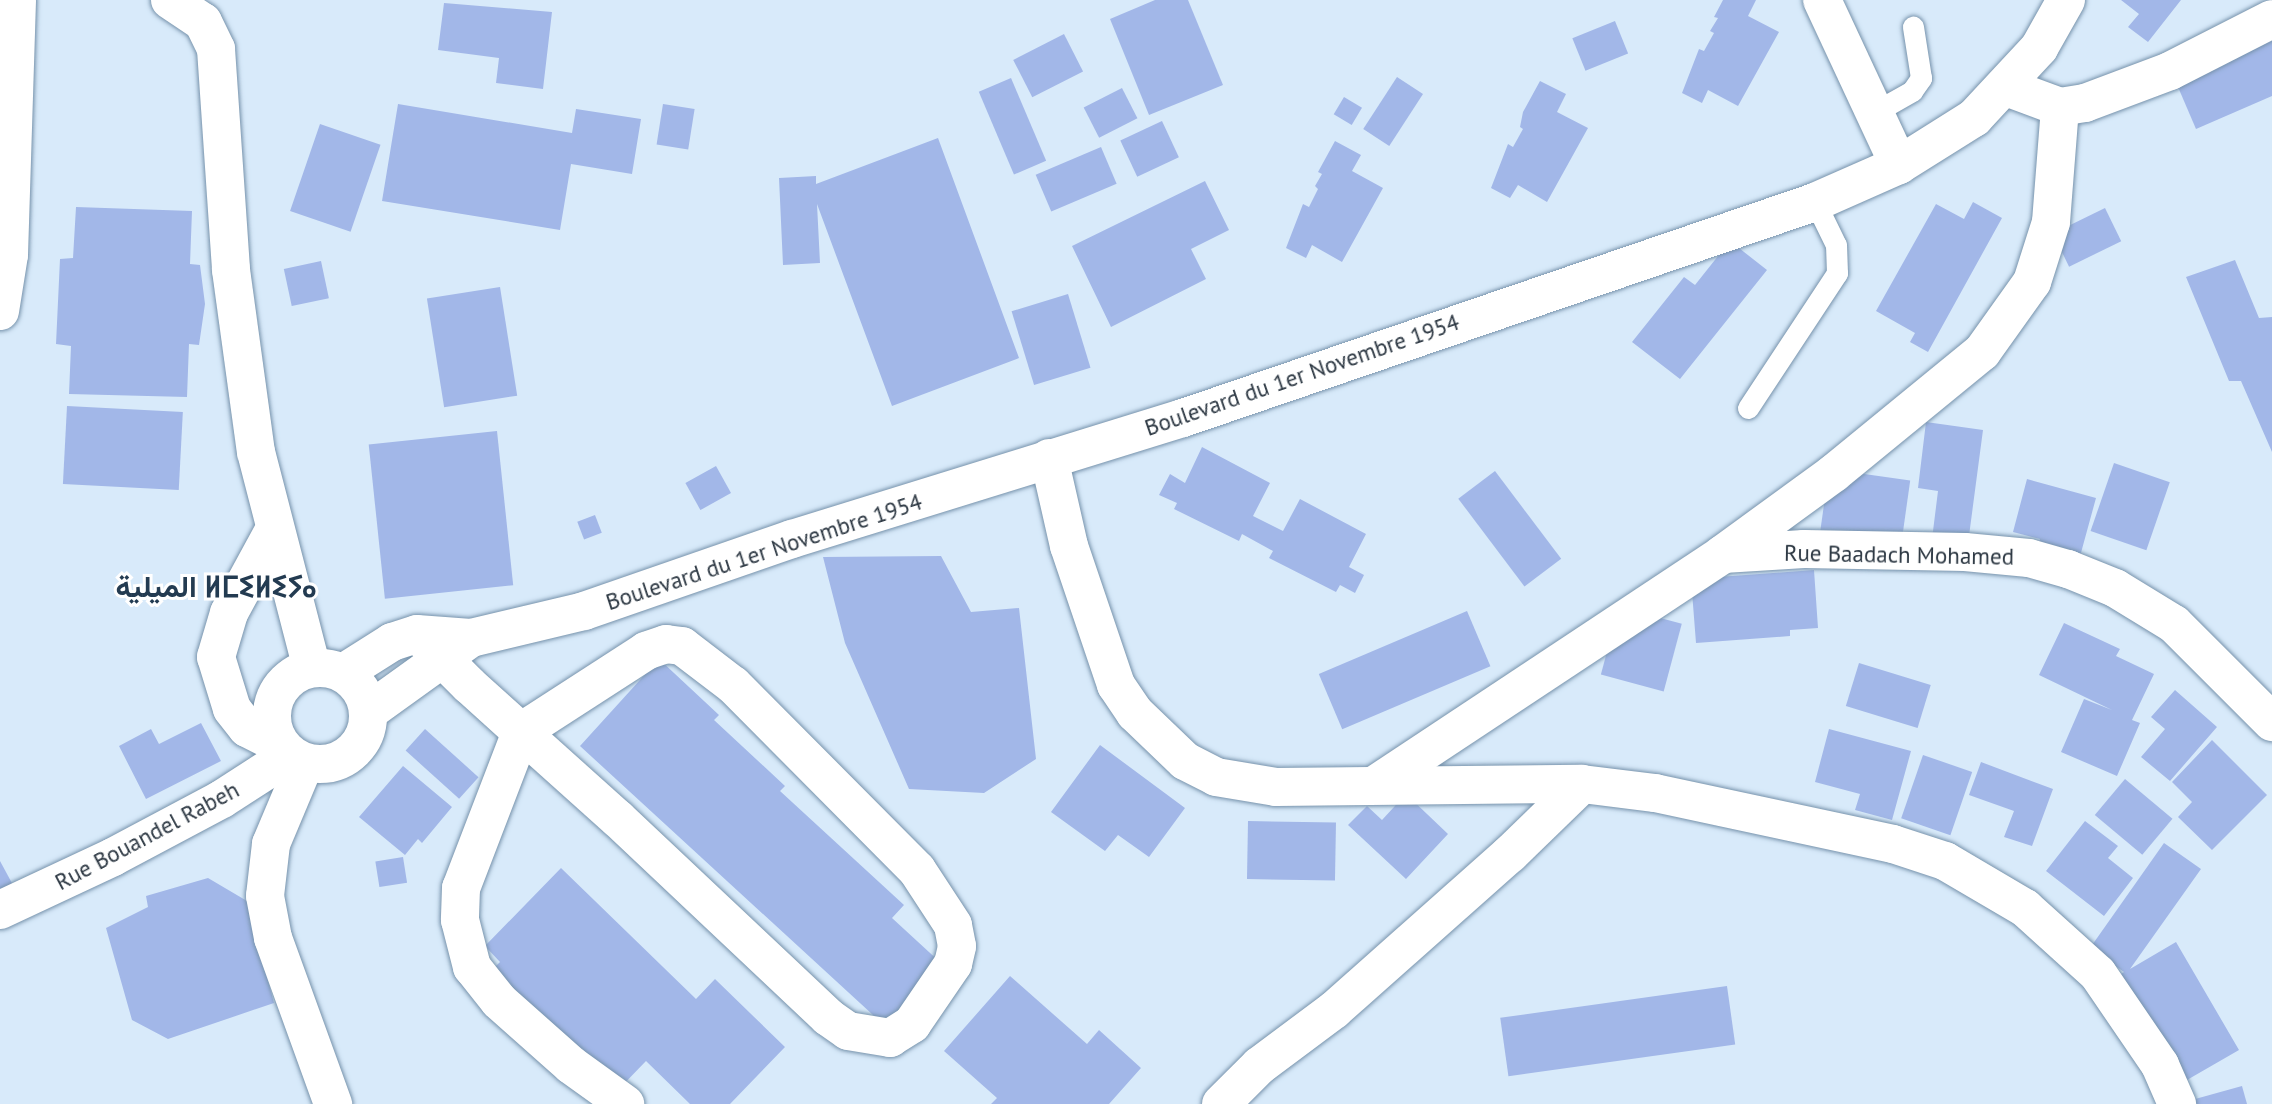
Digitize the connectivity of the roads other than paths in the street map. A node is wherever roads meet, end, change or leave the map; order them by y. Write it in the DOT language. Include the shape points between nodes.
graph roads {
  1 [pos="17,0"];
  2 [pos="170,0"];
  3 [pos="1822,0"];
  4 [pos="2066,0"];
  5 [pos="210,11"];
  6 [pos="2272,19"];
  7 [pos="1913,27"];
  8 [pos="2007,87"];
  9 [pos="2060,107"];
  10 [pos="1875,112"];
  11 [pos="1899,165"];
  12 [pos="1815,202"];
  13 [pos="0,311"];
  14 [pos="1748,408"];
  15 [pos="1049,458"];
  16 [pos="274,530"];
  17 [pos="1723,554"];
  18 [pos="443,643"];
  19 [pos="327,671"];
  20 [pos="368,712"];
  21 [pos="2272,722"];
  22 [pos="522,732"];
  23 [pos="292,754"];
  24 [pos="1376,784"];
  25 [pos="1581,784"];
  26 [pos="0,910"];
  27 [pos="332,1104"];
  28 [pos="625,1104"];
  29 [pos="1221,1104"];
  30 [pos="2177,1104"];
  1 -- 13 [label="street" via="9,255"];
  2 -- 5 [label="street"];
  3 -- 10 [label="street"];
  4 -- 8 [label="street, Boulevard du 1er Novembre 1954" via="2039,48"];
  5 -- 16 [label="street" via="221,86 233,284 256,453"];
  6 -- 9 [label="street" via="2125,90"];
  7 -- 10 [label="lane" via="1921,78 1912,91"];
  8 -- 9 [label="street"];
  8 -- 11 [label="street, Boulevard du 1er Novembre 1954" via="1947,137"];
  9 -- 17 [label="street" via="2051,222 2032,282 1982,352"];
  10 -- 11 [label="street"];
  11 -- 12 [label="street, Boulevard du 1er Novembre 1954"];
  12 -- 14 [label="lane" via="1836,245 1838,273"];
  12 -- 15 [label="street, Boulevard du 1er Novembre 1954" via="1183,418"];
  15 -- 18 [label="street, Boulevard du 1er Novembre 1954" via="584,611"];
  15 -- 24 [label="street" via="1069,546 1116,685 1155,734 1185,761 1216,777 1276,787"];
  16 -- 19 [label="street"];
  16 -- 23 [label="street" via="229,612 216,657 232,709 247,728"];
  17 -- 21 [label="street, Rue Baadach Mohamed" via="1804,549 1965,552 2029,558 2068,569 2115,587 2174,624"];
  17 -- 24 [label="street"];
  18 -- 19 [label="street, Boulevard du 1er Novembre 1954" via="392,642"];
  18 -- 20 [label="street"];
  18 -- 22 [label="street"];
  19 -- 20 [label="street" via="356,684"];
  19 -- 23 [label="street" via="296,674 275,697 270,713"];
  20 -- 23 [label="street" via="367,728 350,755 320,765"];
  22 -- 22 [label="street" via="848,1031 890,1038 912,1024 940,989 957,946 953,925 940,901 917,870 851,803 692,650 666,644 646,651"];
  22 -- 28 [label="street" via="461,888 460,920 472,967 499,1001 571,1065"];
  23 -- 26 [label="street, Rue Bouandel Rabeh" via="137,845"];
  23 -- 27 [label="street" via="271,844 265,896 274,938"];
  24 -- 25 [label="street"];
  25 -- 29 [label="street" via="1500,863 1334,1010 1259,1066"];
  25 -- 30 [label="street" via="1655,793 1893,844 1945,861 1991,885 2065,940 2098,974 2160,1065"];
}
